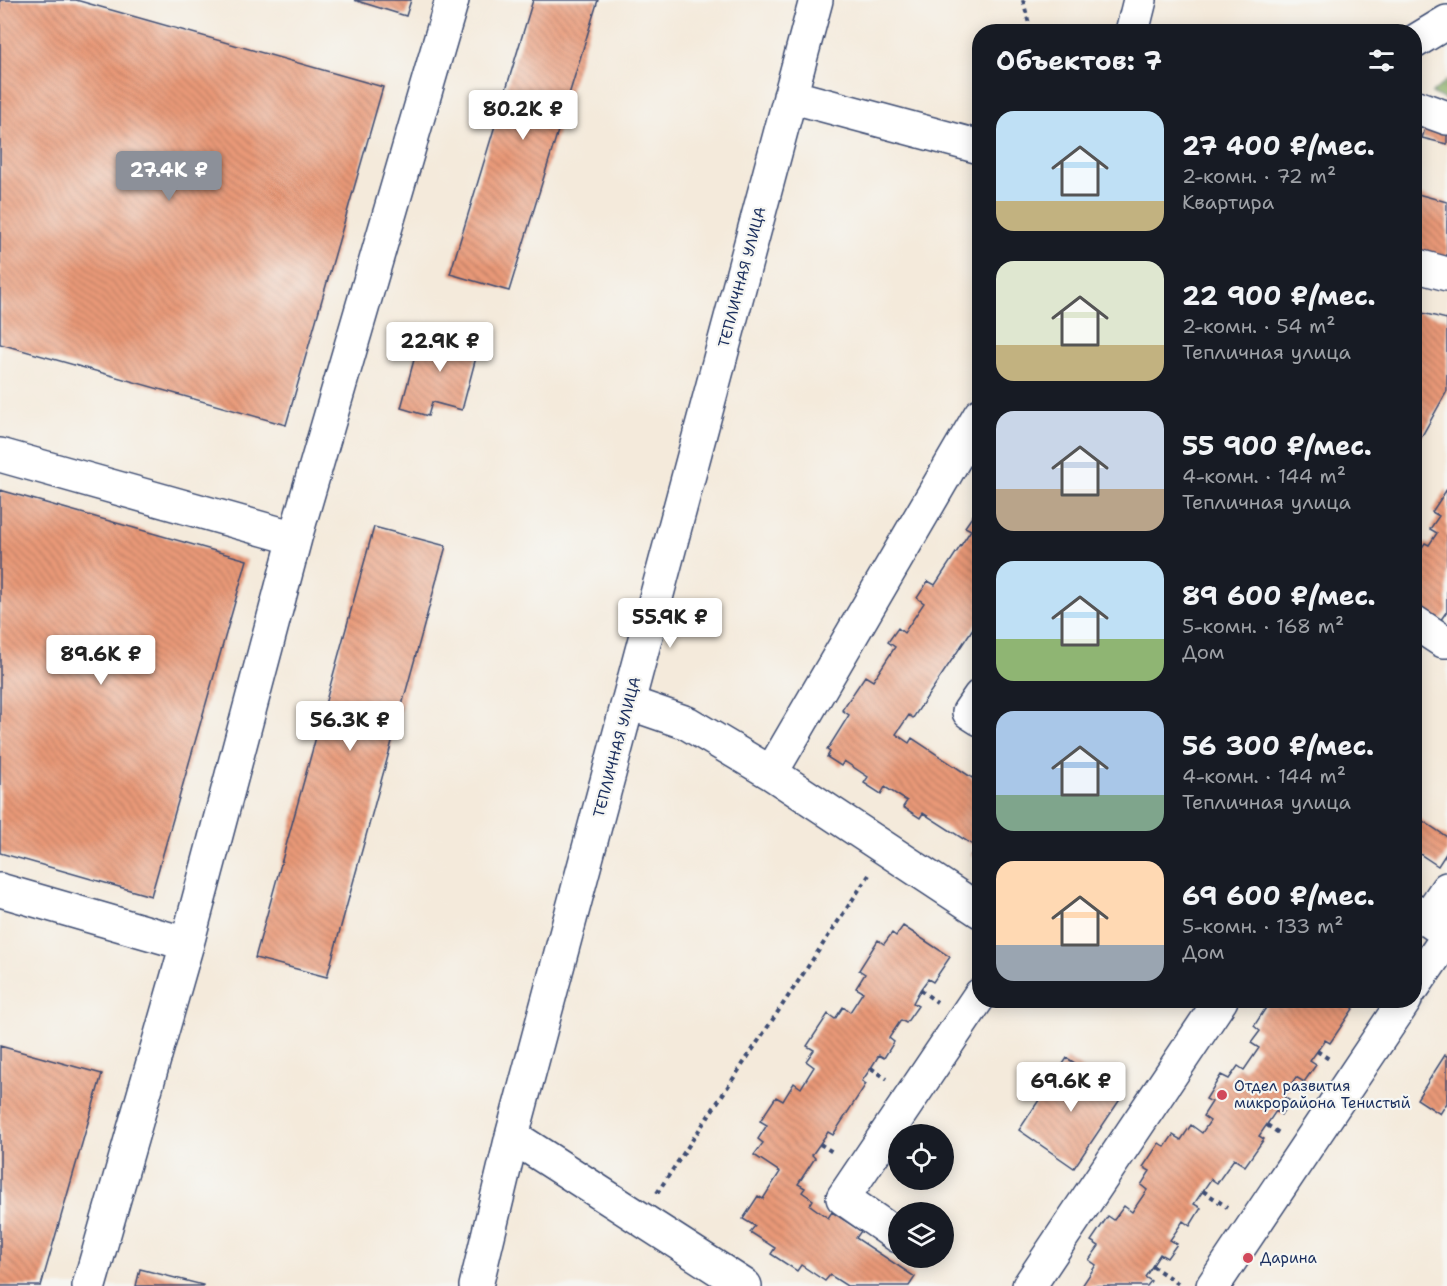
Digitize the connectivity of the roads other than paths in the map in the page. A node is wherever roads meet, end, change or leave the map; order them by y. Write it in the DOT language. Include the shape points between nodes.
graph roads {
  1 [pos="452,0"];
  2 [pos="816,0"];
  3 [pos="1140,0"];
  4 [pos="1447,22"];
  5 [pos="1134,24"];
  6 [pos="1422,37"];
  7 [pos="790,96"];
  8 [pos="1422,109"];
  9 [pos="1447,118"];
  10 [pos="972,145"];
  11 [pos="1422,267"];
  12 [pos="1447,274"];
  13 [pos="972,429"];
  14 [pos="0,455"];
  15 [pos="296,538"];
  16 [pos="1422,627"];
  17 [pos="1447,640"];
  18 [pos="629,703"];
  19 [pos="771,772"];
  20 [pos="1447,889"];
  21 [pos="0,890"];
  22 [pos="972,906"];
  23 [pos="1434,925"];
  24 [pos="187,944"];
  25 [pos="1422,962"];
  26 [pos="972,1007"];
  27 [pos="1216,1008"];
  28 [pos="1400,1008"];
  29 [pos="512,1136"];
  30 [pos="888,1229"];
  31 [pos="89,1286"];
  32 [pos="476,1286"];
  33 [pos="746,1286"];
  34 [pos="1029,1286"];
  35 [pos="1213,1286"];
  1 -- 15 [label="street"];
  2 -- 7 [label="street, ТЕПЛИЧНАЯ УЛИЦА"];
  3 -- 5 [label="street"];
  4 -- 6 [label="street"];
  7 -- 10 [label="street"];
  7 -- 18 [label="street, ТЕПЛИЧНАЯ УЛИЦА"];
  8 -- 9 [label="street"];
  11 -- 12 [label="street"];
  13 -- 19 [label="street"];
  14 -- 15 [label="street"];
  15 -- 24 [label="street"];
  16 -- 17 [label="street"];
  18 -- 19 [label="street" via="687,723"];
  18 -- 29 [label="street, ТЕПЛИЧНАЯ УЛИЦА"];
  19 -- 22 [label="street"];
  20 -- 23 [label="street"];
  21 -- 24 [label="street"];
  23 -- 25 [label="street"];
  24 -- 31 [label="street"];
  26 -- 30 [label="street" via="843,1198"];
  27 -- 34 [label="street"];
  28 -- 35 [label="street"];
  29 -- 32 [label="street, ТЕПЛИЧНАЯ УЛИЦА"];
  29 -- 33 [label="street"];
}
